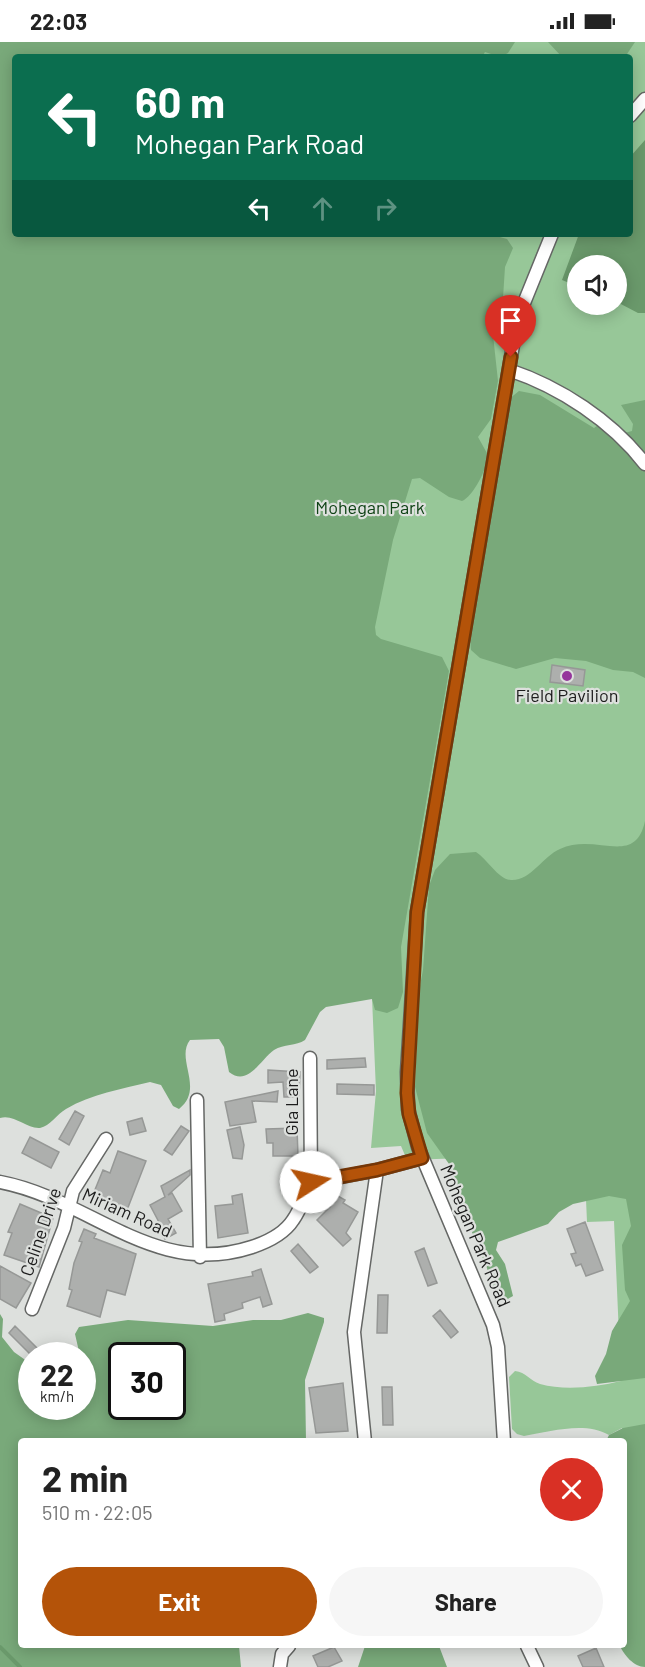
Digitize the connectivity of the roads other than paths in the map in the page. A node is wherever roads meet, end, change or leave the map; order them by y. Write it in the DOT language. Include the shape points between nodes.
graph roads {
  1 [pos="645,99"];
  2 [pos="633,113"];
  3 [pos="551,237"];
  4 [pos="509,369"];
  5 [pos="645,464"];
  6 [pos="310,1058"];
  7 [pos="197,1100"];
  8 [pos="106,1138"];
  9 [pos="422,1158"];
  10 [pos="377,1170"];
  11 [pos="0,1182"];
  12 [pos="311,1182"];
  13 [pos="68,1206"];
  14 [pos="200,1257"];
  15 [pos="32,1309"];
  16 [pos="365,1438"];
  17 [pos="504,1438"];
  18 [pos="287,1648"];
  19 [pos="528,1648"];
  20 [pos="280,1667"];
  21 [pos="537,1667"];
  1 -- 2 [label="street"];
  3 -- 4 [label="street, Mohegan Park Road" via="524,303"];
  4 -- 5 [label="street" via="539,380 605,423"];
  4 -- 9 [label="street, Mohegan Park Road" via="415,928 407,1093"];
  6 -- 12 [label="street, Gia Lane"];
  7 -- 14 [label="street"];
  8 -- 13 [label="street, Celine Drive"];
  9 -- 10 [label="street"];
  9 -- 17 [label="street, Mohegan Park Road" via="493,1325"];
  10 -- 12 [label="street"];
  10 -- 16 [label="street" via="354,1332"];
  11 -- 13 [label="street, Miriam Road"];
  12 -- 14 [label="street, Miriam Road" via="293,1221 269,1241 234,1253"];
  13 -- 14 [label="street, Miriam Road" via="168,1252"];
  13 -- 15 [label="street, Celine Drive" via="64,1228"];
  18 -- 20 [label="street"];
  19 -- 21 [label="street"];
}
